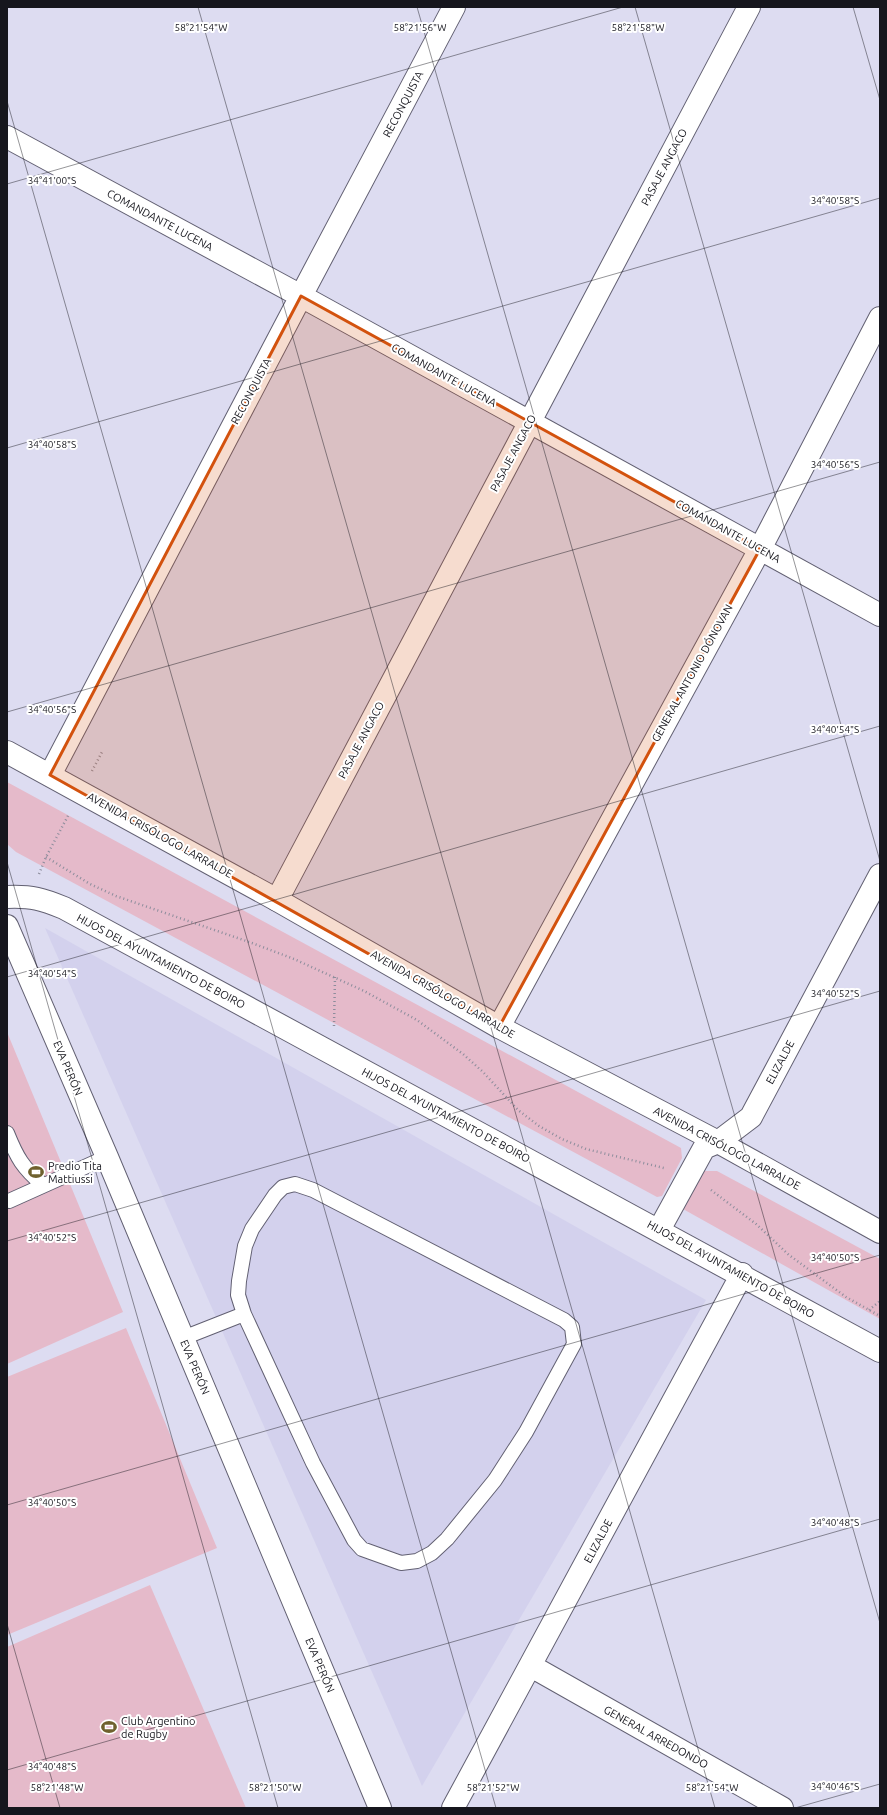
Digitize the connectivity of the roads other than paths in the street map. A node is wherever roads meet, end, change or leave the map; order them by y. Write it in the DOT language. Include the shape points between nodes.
graph roads {
  1 [pos="454,7"];
  2 [pos="749,7"];
  3 [pos="7,138"];
  4 [pos="301,296"];
  5 [pos="880,318"];
  6 [pos="529,422"];
  7 [pos="760,549"];
  8 [pos="880,615"];
  9 [pos="7,752"];
  10 [pos="50,775"];
  11 [pos="880,875"];
  12 [pos="7,897"];
  13 [pos="277,900"];
  14 [pos="7,926"];
  15 [pos="499,1027"];
  16 [pos="7,1133"];
  17 [pos="718,1142"];
  18 [pos="107,1157"];
  19 [pos="43,1185"];
  20 [pos="9,1201"];
  21 [pos="659,1230"];
  22 [pos="880,1232"];
  23 [pos="742,1274"];
  24 [pos="244,1314"];
  25 [pos="183,1338"];
  26 [pos="880,1350"];
  27 [pos="530,1666"];
  28 [pos="380,1808"];
  29 [pos="453,1808"];
  30 [pos="782,1808"];
  1 -- 4 [label="street, RECONQUISTA"];
  2 -- 6 [label="street, PASAJE ANGACO"];
  3 -- 4 [label="street, COMANDANTE LUCENA"];
  4 -- 6 [label="street, COMANDANTE LUCENA"];
  4 -- 10 [label="street, RECONQUISTA"];
  5 -- 7 [label="street, GENERAL ANTONIO DÓNOVAN"];
  6 -- 7 [label="street, COMANDANTE LUCENA"];
  6 -- 13 [label="street, PASAJE ANGACO"];
  7 -- 8 [label="street, COMANDANTE LUCENA"];
  7 -- 15 [label="street, GENERAL ANTONIO DÓNOVAN"];
  9 -- 10 [label="street, AVENIDA CRISÓLOGO LARRALDE"];
  10 -- 13 [label="street, AVENIDA CRISÓLOGO LARRALDE"];
  11 -- 17 [label="street, ELIZALDE" via="751,1117"];
  12 -- 21 [label="street, HIJOS DEL AYUNTAMIENTO DE BOIRO" via="40,898 64,908"];
  13 -- 15 [label="street, AVENIDA CRISÓLOGO LARRALDE"];
  14 -- 18 [label="street, EVA PERÓN"];
  15 -- 17 [label="street, AVENIDA CRISÓLOGO LARRALDE"];
  16 -- 19 [label="lane" via="26,1170"];
  17 -- 21 [label="street, ELIZALDE" via="704,1148"];
  17 -- 22 [label="street, AVENIDA CRISÓLOGO LARRALDE"];
  18 -- 19 [label="lane"];
  18 -- 25 [label="street, EVA PERÓN"];
  19 -- 20 [label="lane"];
  21 -- 23 [label="street, HIJOS DEL AYUNTAMIENTO DE BOIRO"];
  23 -- 26 [label="street, HIJOS DEL AYUNTAMIENTO DE BOIRO"];
  23 -- 27 [label="street, ELIZALDE"];
  24 -- 24 [label="lane" via="313,1464 354,1540 362,1549 401,1563 417,1561 432,1553 447,1539 495,1480 526,1432 574,1344 572,1327 564,1320 313,1190 295,1184 283,1187 275,1195 252,1229 245,1246 238,1295"];
  24 -- 25 [label="lane"];
  25 -- 28 [label="street, EVA PERÓN"];
  27 -- 29 [label="street, ELIZALDE"];
  27 -- 30 [label="street, GENERAL ARREDONDO"];
}
